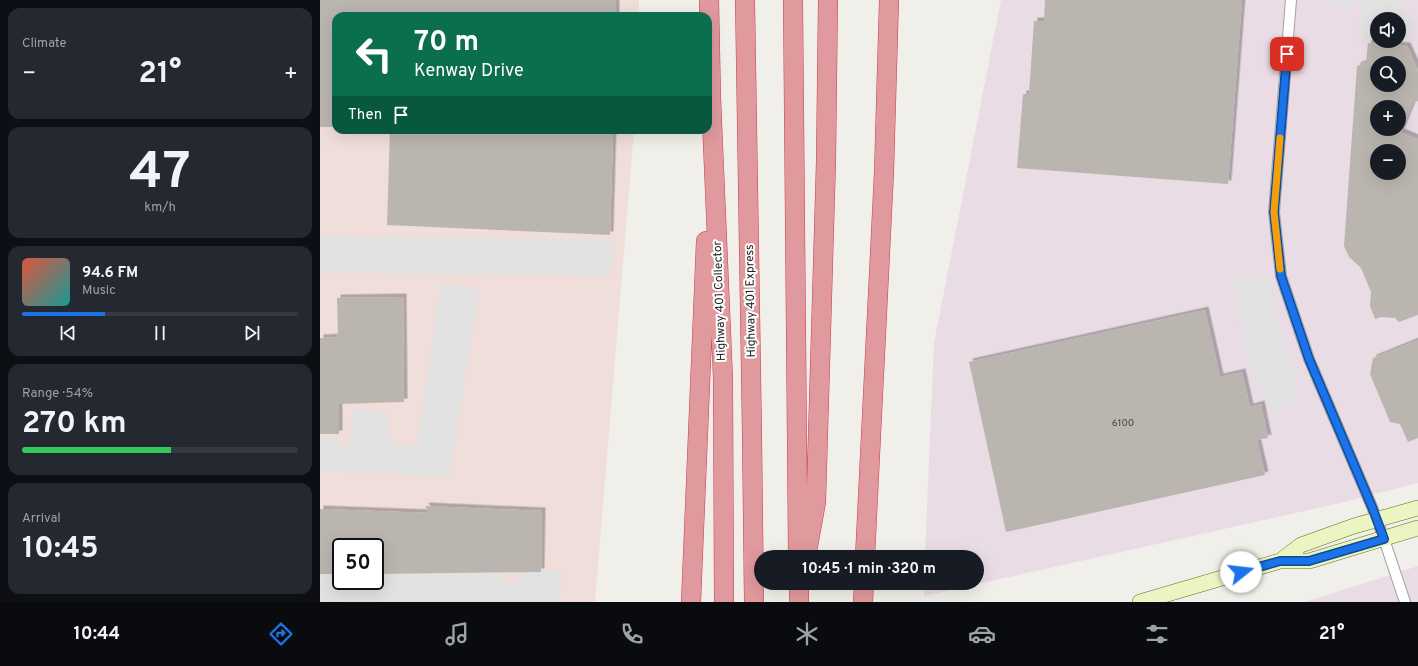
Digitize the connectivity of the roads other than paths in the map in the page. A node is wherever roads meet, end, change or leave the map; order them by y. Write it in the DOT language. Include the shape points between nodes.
graph roads {
  1 [pos="709,0"];
  2 [pos="746,0"];
  3 [pos="793,0"];
  4 [pos="828,0"];
  5 [pos="1291,0"];
  6 [pos="889,1"];
  7 [pos="709,12"];
  8 [pos="712,121"];
  9 [pos="710,134"];
  10 [pos="1418,508"];
  11 [pos="1377,520"];
  12 [pos="1418,528"];
  13 [pos="1384,539"];
  14 [pos="798,550"];
  15 [pos="807,550"];
  16 [pos="865,550"];
  17 [pos="1280,561"];
  18 [pos="864,590"];
  19 [pos="691,602"];
  20 [pos="724,602"];
  21 [pos="754,602"];
  22 [pos="863,602"];
  23 [pos="1140,602"];
  24 [pos="1405,602"];
  1 -- 7 [label="highway, Highway 401 Collector"];
  2 -- 21 [label="highway, Highway 401 Express"];
  3 -- 14 [label="highway"];
  4 -- 15 [label="highway" via="816,502"];
  5 -- 11 [label="street" via="1274,212 1281,276 1309,359"];
  6 -- 16 [label="highway" via="884,172"];
  8 -- 20 [label="highway, Highway 401 Collector" via="723,379"];
  9 -- 19 [label="highway"];
  10 -- 11 [label="main road"];
  11 -- 13 [label="street"];
  11 -- 17 [label="main road" via="1301,545"];
  12 -- 13 [label="main road"];
  13 -- 17 [label="main road" via="1309,561"];
  13 -- 24 [label="street"];
  17 -- 23 [label="main road"];
  18 -- 22 [label="highway"];
}
